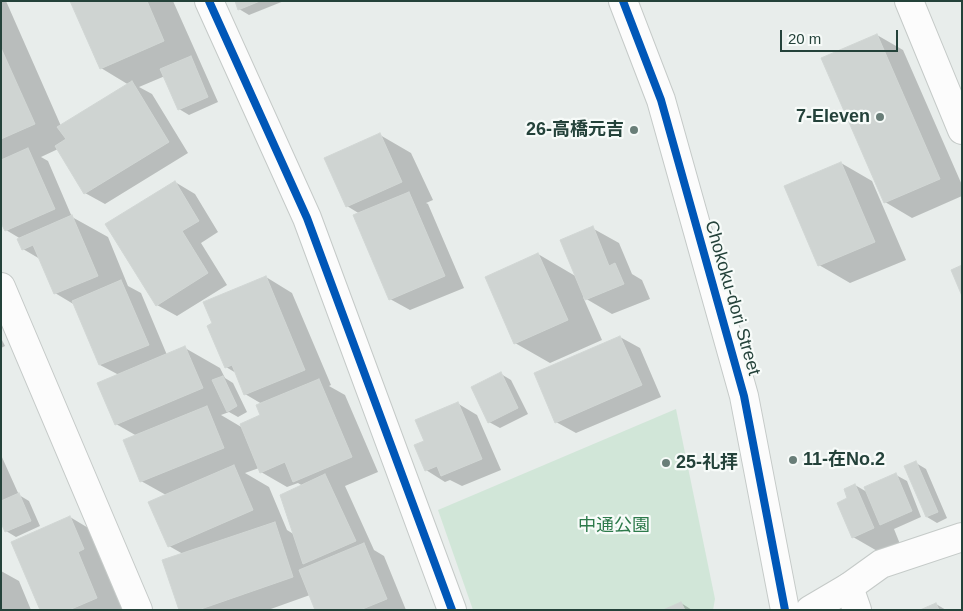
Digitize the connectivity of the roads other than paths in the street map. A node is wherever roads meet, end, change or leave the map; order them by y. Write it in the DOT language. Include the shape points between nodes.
graph roads {
  1 [pos="209,1"];
  2 [pos="623,1"];
  3 [pos="908,1"];
  4 [pos="962,130"];
  5 [pos="1,287"];
  6 [pos="962,537"];
  7 [pos="853,599"];
  8 [pos="138,610"];
  9 [pos="452,610"];
  10 [pos="785,610"];
  11 [pos="810,610"];
  1 -- 9 [label="street" via="307,218"];
  2 -- 10 [label="street, Chokoku-dori Street" via="661,100 744,396"];
  3 -- 4 [label="street"];
  5 -- 8 [label="street"];
  6 -- 7 [label="street" via="881,564"];
  7 -- 11 [label="street"];
}
